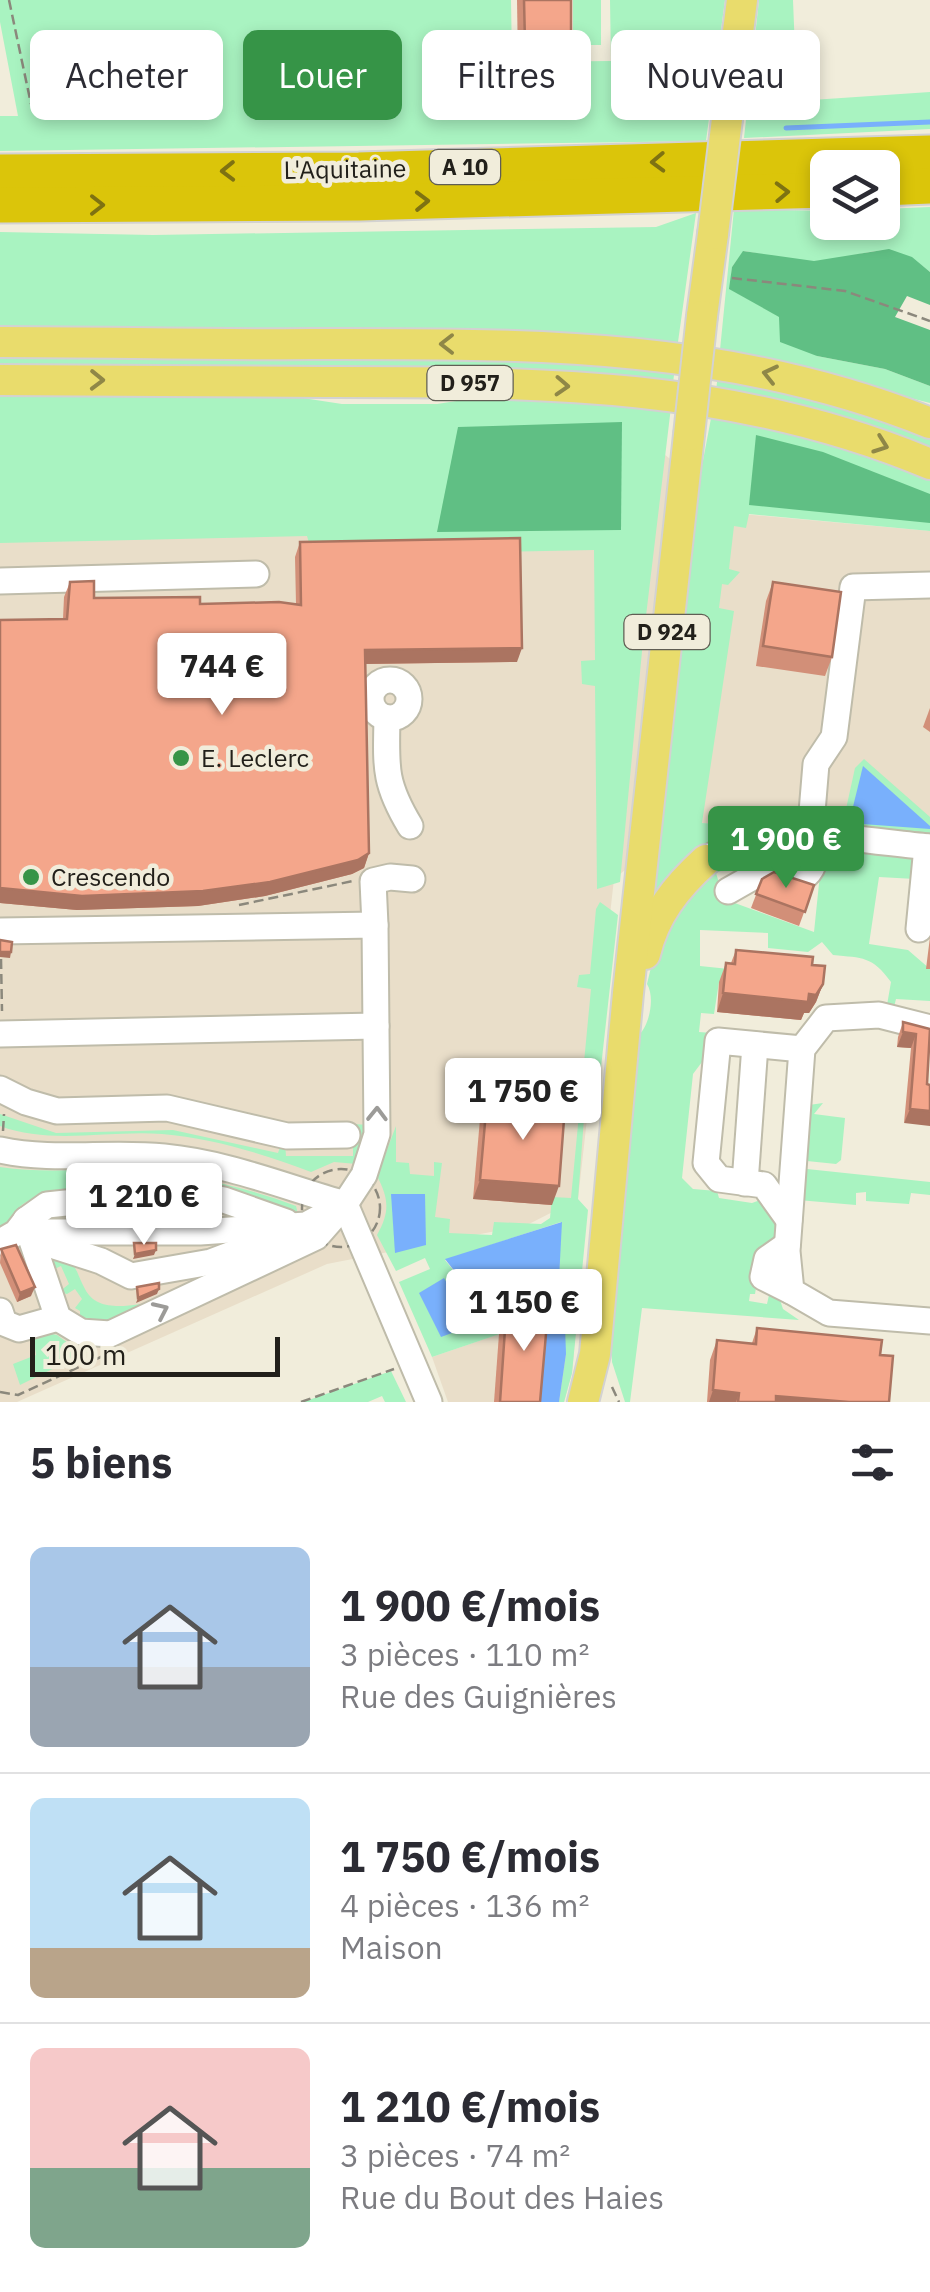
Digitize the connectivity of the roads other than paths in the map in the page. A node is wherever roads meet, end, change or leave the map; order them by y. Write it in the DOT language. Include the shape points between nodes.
graph roads {
  1 [pos="742,0"];
  2 [pos="930,152"];
  3 [pos="0,172"];
  4 [pos="930,186"];
  5 [pos="900,187"];
  6 [pos="810,190"];
  7 [pos="0,206"];
  8 [pos="0,342"];
  9 [pos="0,380"];
  10 [pos="930,423"];
  11 [pos="930,464"];
  12 [pos="256,574"];
  13 [pos="0,581"];
  14 [pos="930,586"];
  15 [pos="388,718"];
  16 [pos="410,826"];
  17 [pos="814,837"];
  18 [pos="928,847"];
  19 [pos="706,860"];
  20 [pos="412,879"];
  21 [pos="728,890"];
  22 [pos="375,925"];
  23 [pos="919,929"];
  24 [pos="0,931"];
  25 [pos="628,993"];
  26 [pos="376,1026"];
  27 [pos="930,1028"];
  28 [pos="0,1034"];
  29 [pos="755,1044"];
  30 [pos="802,1048"];
  31 [pos="0,1089"];
  32 [pos="346,1135"];
  33 [pos="0,1150"];
  34 [pos="745,1182"];
  35 [pos="345,1204"];
  36 [pos="310,1225"];
  37 [pos="788,1232"];
  38 [pos="18,1233"];
  39 [pos="0,1312"];
  40 [pos="58,1318"];
  41 [pos="930,1321"];
  42 [pos="595,1354"];
  43 [pos="429,1402"];
  44 [pos="583,1402"];
  45 [pos="602,1402"];
  1 -- 25 [label="main road, D 924, bridge"];
  2 -- 3 [label="highway, L'Aquitaine / A 10, one-way" via="396,169"];
  4 -- 5 [label="highway"];
  7 -- 6 [label="highway, L'Aquitaine / A 10, one-way"];
  10 -- 8 [label="main road, D 957, one-way" via="773,375 648,353 479,344"];
  9 -- 11 [label="main road, D 957, one-way" via="643,390 824,426"];
  12 -- 13 [label="street"];
  14 -- 17 [label="street" via="853,587 834,737 816,764"];
  15 -- 16 [label="street" via="386,773"];
  17 -- 18 [label="street"];
  17 -- 19 [label="street" via="749,838"];
  17 -- 21 [label="street" via="814,865 802,878 767,869"];
  18 -- 23 [label="street"];
  19 -- 25 [label="main road" via="668,900"];
  20 -- 22 [label="street" via="372,881"];
  22 -- 24 [label="street"];
  22 -- 26 [label="street"];
  25 -- 42 [label="main road, D 924"];
  26 -- 28 [label="street"];
  35 -- 26 [label="street, one-way" via="368,1167 376,1134"];
  27 -- 30 [label="street" via="879,1015 826,1018"];
  29 -- 30 [label="street"];
  29 -- 34 [label="street"];
  29 -- 34 [label="street" via="718,1041 706,1163 720,1179"];
  30 -- 37 [label="street"];
  31 -- 32 [label="street" via="58,1111 167,1108 287,1136"];
  33 -- 35 [label="street" via="187,1160"];
  34 -- 37 [label="street" via="764,1186"];
  35 -- 36 [label="street"];
  40 -- 35 [label="street, one-way" via="81,1332 110,1334 316,1238"];
  35 -- 43 [label="street"];
  36 -- 38 [label="street"];
  36 -- 38 [label="street" via="211,1262 131,1276"];
  36 -- 38 [label="street" via="178,1191 47,1204"];
  37 -- 41 [label="street" via="792,1291 829,1313"];
  38 -- 40 [label="street"];
  39 -- 40 [label="street" via="4,1324 19,1329"];
  42 -- 44 [label="main road, D 924"];
  42 -- 45 [label="main road, D 924"];
}
